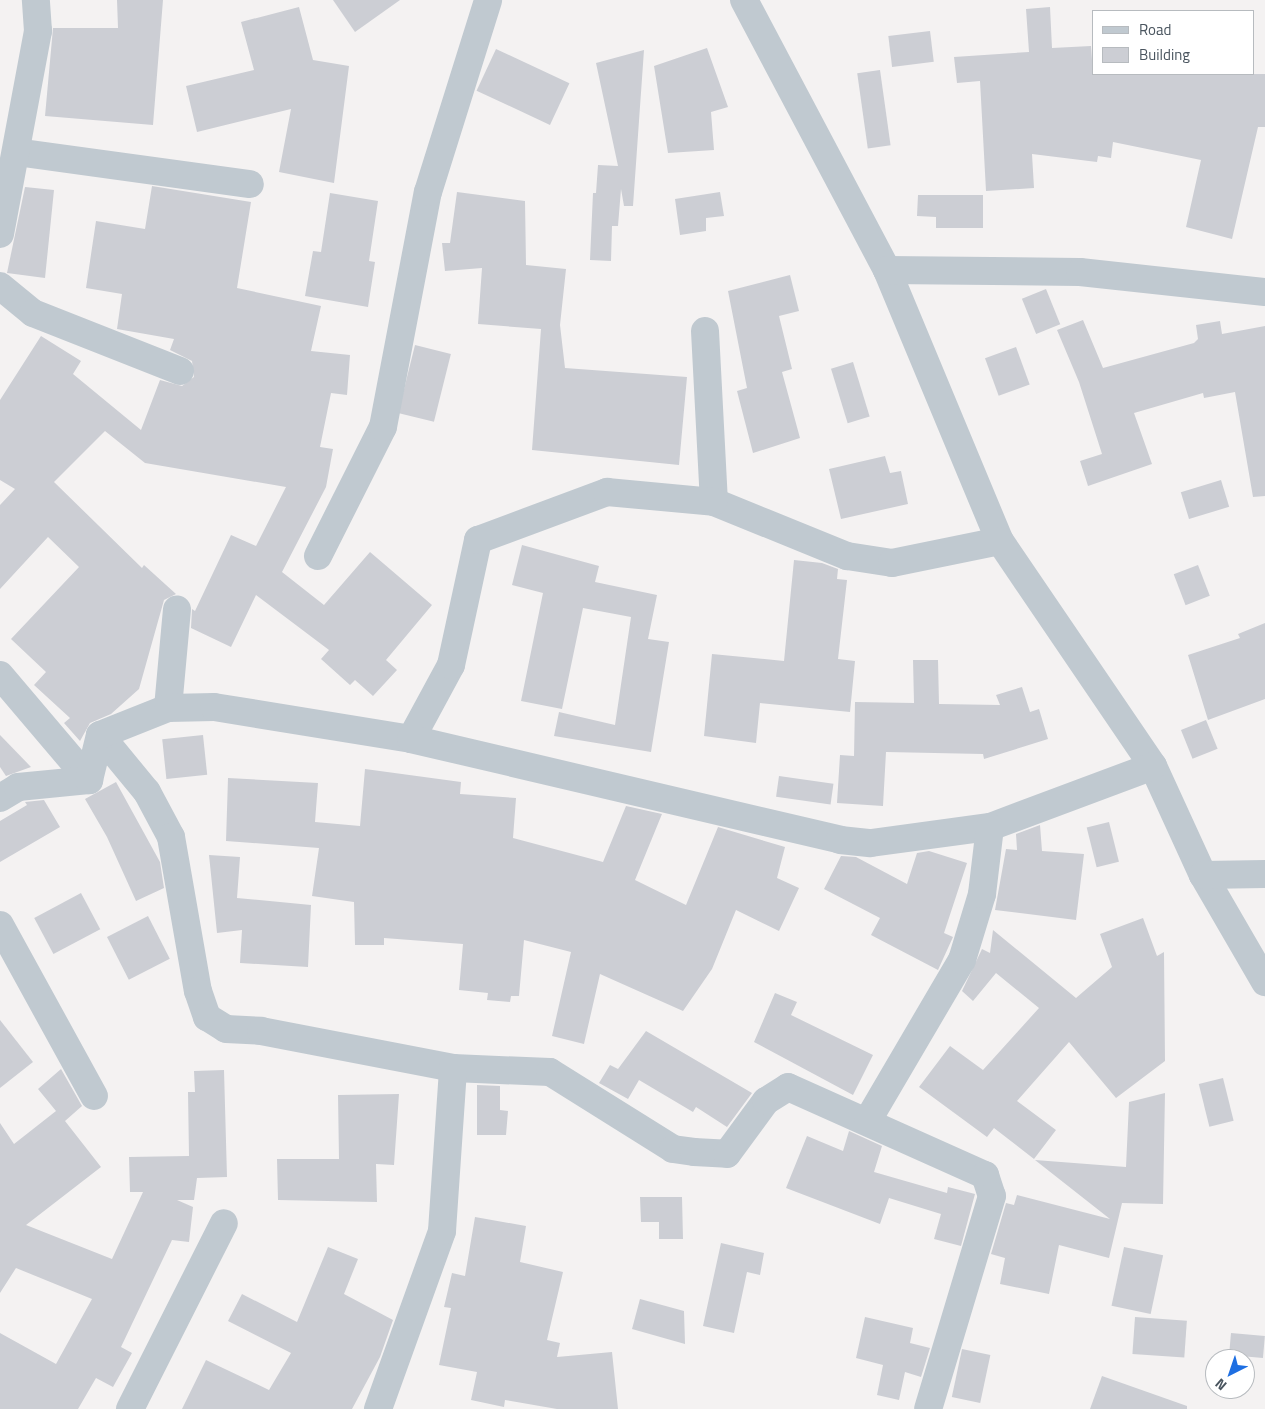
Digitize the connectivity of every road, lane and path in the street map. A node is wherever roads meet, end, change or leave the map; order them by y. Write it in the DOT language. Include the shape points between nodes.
graph roads {
  1 [pos="36,0"];
  2 [pos="488,0"];
  3 [pos="744,0"];
  4 [pos="16,152"];
  5 [pos="250,184"];
  6 [pos="0,234"];
  7 [pos="887,270"];
  8 [pos="0,286"];
  9 [pos="1265,292"];
  10 [pos="705,331"];
  11 [pos="180,371"];
  12 [pos="714,502"];
  13 [pos="1000,541"];
  14 [pos="318,556"];
  15 [pos="177,609"];
  16 [pos="0,676"];
  17 [pos="168,708"];
  18 [pos="100,735"];
  19 [pos="411,739"];
  20 [pos="1153,766"];
  21 [pos="89,780"];
  22 [pos="0,798"];
  23 [pos="990,827"];
  24 [pos="1265,874"];
  25 [pos="1203,875"];
  26 [pos="0,925"];
  27 [pos="1265,982"];
  28 [pos="452,1068"];
  29 [pos="94,1096"];
  30 [pos="868,1120"];
  31 [pos="224,1223"];
  32 [pos="130,1409"];
  33 [pos="378,1409"];
  34 [pos="928,1409"];
  1 -- 4 [label="street" via="38,30"];
  2 -- 14 [label="street" via="428,192 383,427"];
  3 -- 7 [label="street"];
  4 -- 5 [label="street"];
  4 -- 6 [label="street"];
  7 -- 9 [label="street" via="1080,272"];
  7 -- 13 [label="street"];
  8 -- 11 [label="street" via="33,313"];
  10 -- 12 [label="street"];
  12 -- 13 [label="street" via="847,556 892,563"];
  12 -- 19 [label="street" via="607,492 478,540 451,664"];
  13 -- 20 [label="street"];
  15 -- 17 [label="street"];
  16 -- 21 [label="street"];
  17 -- 18 [label="street"];
  17 -- 19 [label="street" via="214,707"];
  18 -- 21 [label="street"];
  18 -- 28 [label="street" via="147,792 171,837 198,990 207,1017 226,1029 262,1031"];
  19 -- 23 [label="street" via="840,840 916,840"];
  20 -- 23 [label="street"];
  20 -- 25 [label="street"];
  21 -- 22 [label="street" via="18,787"];
  23 -- 30 [label="street" via="982,894 962,960"];
  24 -- 25 [label="street"];
  25 -- 27 [label="street"];
  26 -- 29 [label="street"];
  28 -- 30 [label="street" via="550,1072 673,1149 694,1152 727,1154 766,1101 788,1087"];
  28 -- 33 [label="street" via="442,1230"];
  30 -- 34 [label="street" via="985,1175 992,1196"];
  31 -- 32 [label="street"];
}
